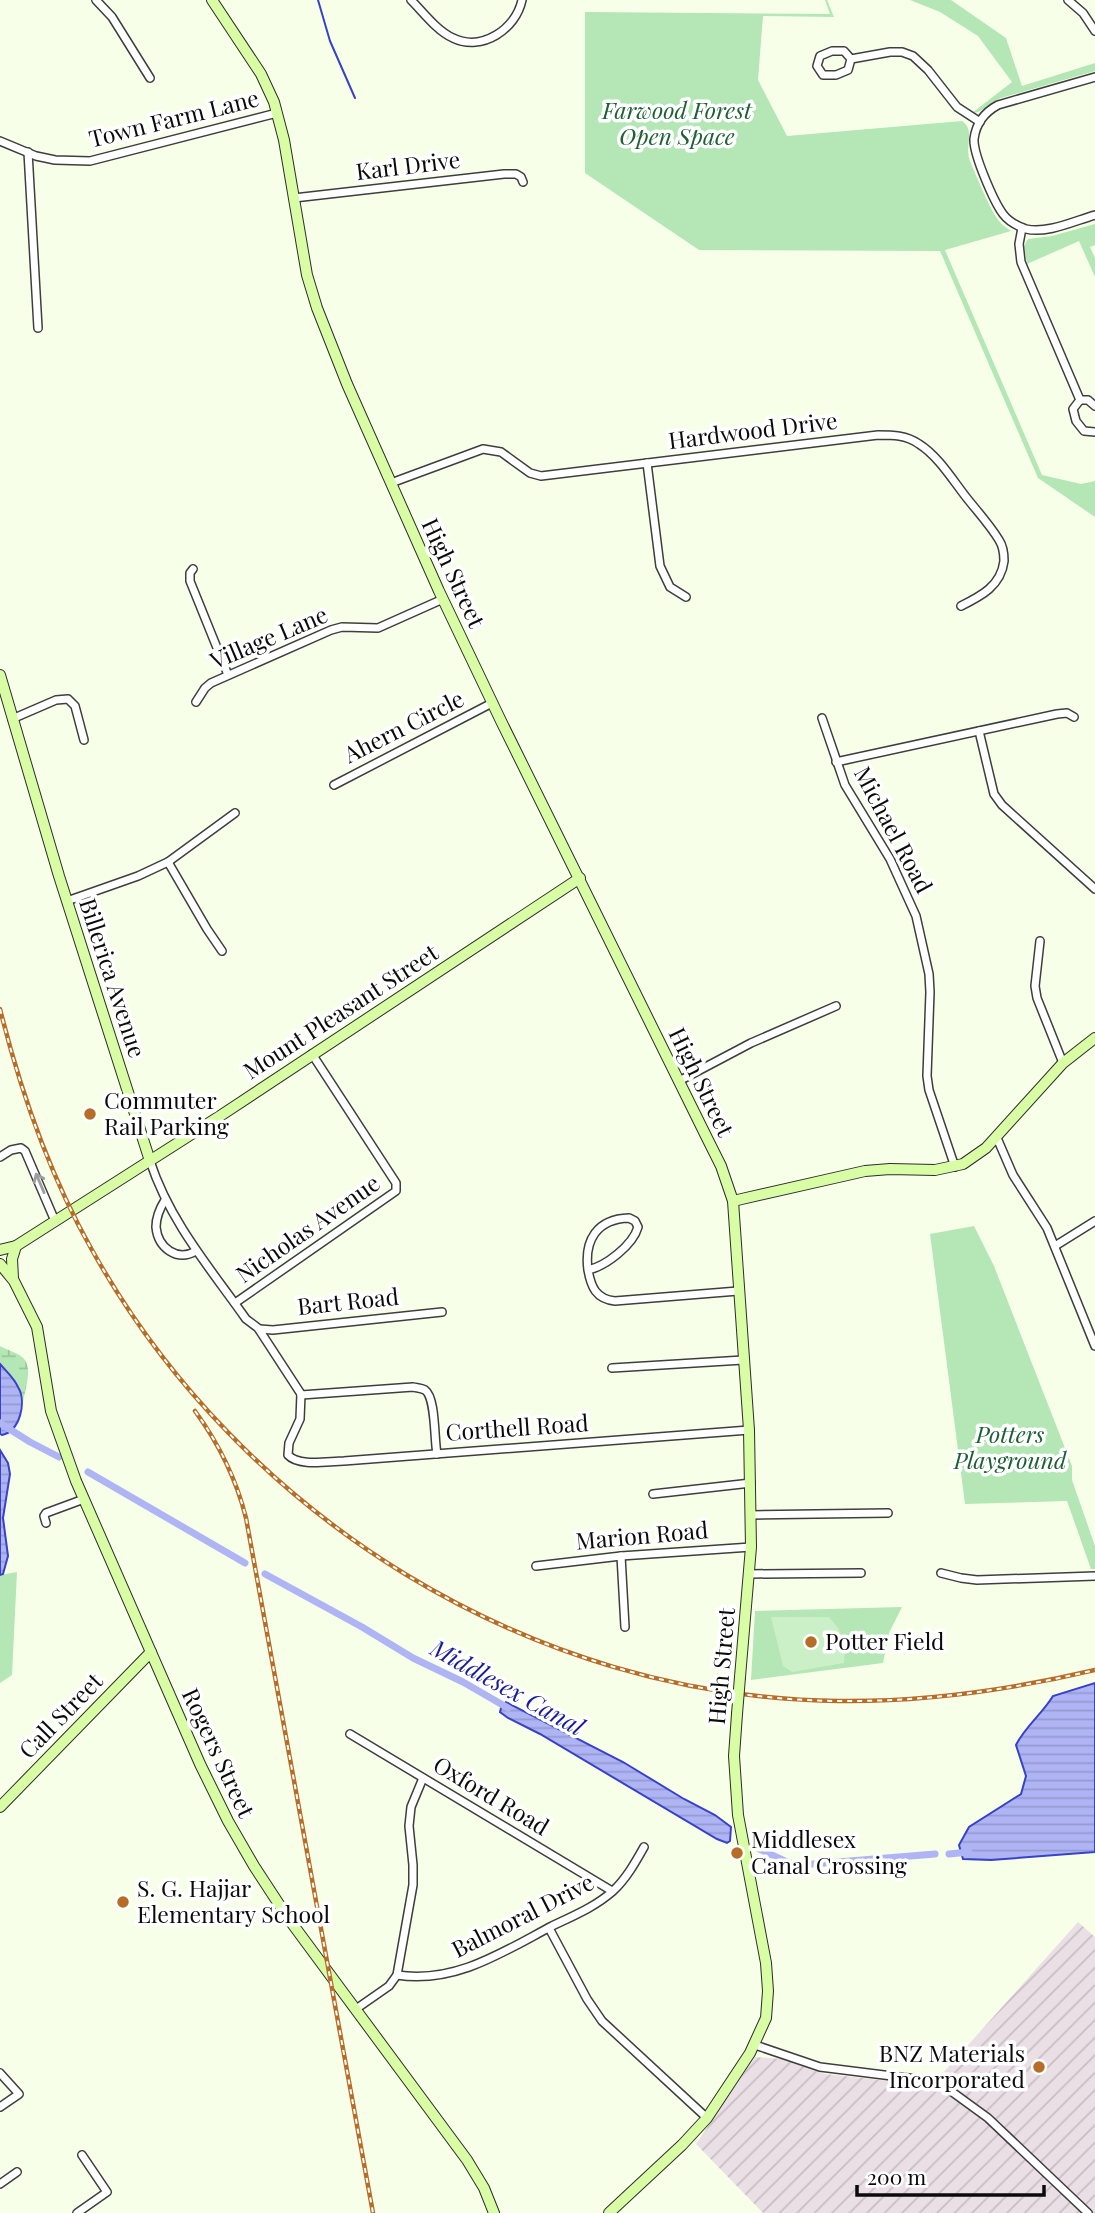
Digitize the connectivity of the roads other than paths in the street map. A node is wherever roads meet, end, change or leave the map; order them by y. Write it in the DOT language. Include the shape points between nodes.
graph roads {
  1 [pos="96,0"];
  2 [pos="212,0"];
  3 [pos="411,0"];
  4 [pos="522,0"];
  5 [pos="1068,0"];
  6 [pos="1095,31"];
  7 [pos="851,59"];
  8 [pos="1095,77"];
  9 [pos="150,78"];
  10 [pos="277,113"];
  11 [pos="980,122"];
  12 [pos="0,141"];
  13 [pos="29,152"];
  14 [pos="523,182"];
  15 [pos="294,198"];
  16 [pos="1095,215"];
  17 [pos="1022,228"];
  18 [pos="38,328"];
  19 [pos="1080,400"];
  20 [pos="1095,406"];
  21 [pos="1095,432"];
  22 [pos="647,463"];
  23 [pos="391,483"];
  24 [pos="193,569"];
  25 [pos="685,597"];
  26 [pos="443,599"];
  27 [pos="961,606"];
  28 [pos="0,675"];
  29 [pos="228,675"];
  30 [pos="196,702"];
  31 [pos="492,703"];
  32 [pos="1074,717"];
  33 [pos="822,718"];
  34 [pos="12,719"];
  35 [pos="979,731"];
  36 [pos="85,740"];
  37 [pos="836,762"];
  38 [pos="334,785"];
  39 [pos="235,813"];
  40 [pos="168,862"];
  41 [pos="580,878"];
  42 [pos="1095,889"];
  43 [pos="67,901"];
  44 [pos="1040,941"];
  45 [pos="222,951"];
  46 [pos="836,1006"];
  47 [pos="1095,1038"];
  48 [pos="312,1054"];
  49 [pos="1063,1063"];
  50 [pos="679,1081"];
  51 [pos="997,1138"];
  52 [pos="0,1157"];
  53 [pos="150,1161"];
  54 [pos="955,1167"];
  55 [pos="165,1200"];
  56 [pos="733,1201"];
  57 [pos="55,1221"];
  58 [pos="1095,1221"];
  59 [pos="16,1246"];
  60 [pos="1055,1246"];
  61 [pos="0,1250"];
  62 [pos="196,1251"];
  63 [pos="0,1264"];
  64 [pos="588,1270"];
  65 [pos="14,1282"];
  66 [pos="738,1291"];
  67 [pos="235,1303"];
  68 [pos="442,1312"];
  69 [pos="258,1328"];
  70 [pos="1095,1346"];
  71 [pos="743,1360"];
  72 [pos="612,1368"];
  73 [pos="301,1395"];
  74 [pos="749,1430"];
  75 [pos="437,1454"];
  76 [pos="751,1483"];
  77 [pos="653,1494"];
  78 [pos="84,1499"];
  79 [pos="888,1513"];
  80 [pos="752,1515"];
  81 [pos="46,1522"];
  82 [pos="751,1547"];
  83 [pos="621,1556"];
  84 [pos="536,1566"];
  85 [pos="861,1573"];
  86 [pos="941,1573"];
  87 [pos="750,1574"];
  88 [pos="1095,1576"];
  89 [pos="625,1627"];
  90 [pos="151,1652"];
  91 [pos="350,1734"];
  92 [pos="423,1778"];
  93 [pos="0,1807"];
  94 [pos="644,1847"];
  95 [pos="612,1891"];
  96 [pos="549,1928"];
  97 [pos="397,1975"];
  98 [pos="356,2009"];
  99 [pos="755,2045"];
  100 [pos="0,2073"];
  101 [pos="0,2107"];
  102 [pos="707,2118"];
  103 [pos="82,2155"];
  104 [pos="17,2172"];
  105 [pos="0,2184"];
  106 [pos="77,2213"];
  107 [pos="494,2213"];
  108 [pos="608,2213"];
  109 [pos="1088,2213"];
  1 -- 9 [label="street"];
  2 -- 10 [label="main road, High Street" via="261,74"];
  3 -- 4 [label="street" via="453,38 467,41 505,31"];
  5 -- 6 [label="street"];
  7 -- 7 [label="street" via="850,68 840,74 826,75 817,69 818,58 828,52 844,51"];
  7 -- 11 [label="street" via="884,52 908,54 925,65 957,107"];
  8 -- 11 [label="street" via="998,105"];
  10 -- 13 [label="street, Town Farm Lane" via="90,161 55,160"];
  10 -- 15 [label="main road, High Street"];
  11 -- 17 [label="street" via="974,139 977,158 1003,214"];
  12 -- 13 [label="street, Town Farm Lane"];
  13 -- 18 [label="street"];
  14 -- 15 [label="street, Karl Drive" via="516,174 504,174"];
  15 -- 23 [label="main road, High Street" via="317,308"];
  16 -- 17 [label="street" via="1041,230"];
  17 -- 19 [label="street" via="1018,244 1021,262"];
  19 -- 20 [label="street"];
  19 -- 21 [label="street" via="1073,409 1076,421 1084,431"];
  22 -- 23 [label="street, Hardwood Drive" via="541,476 501,452 484,449"];
  22 -- 25 [label="street" via="660,566 670,587"];
  22 -- 27 [label="street, Hardwood Drive" via="878,435 909,438 929,451 1003,549 995,583"];
  23 -- 26 [label="main road, High Street"];
  24 -- 29 [label="street" via="190,581"];
  26 -- 29 [label="street, Village Lane" via="378,628 331,630"];
  26 -- 31 [label="main road, High Street"];
  28 -- 34 [label="main road, Billerica Avenue"];
  29 -- 30 [label="street, Village Lane" via="205,688"];
  31 -- 38 [label="street, Ahern Circle"];
  31 -- 41 [label="main road, High Street"];
  32 -- 35 [label="street" via="1062,713"];
  33 -- 37 [label="street, Michael Road"];
  34 -- 36 [label="street" via="68,699 75,706"];
  34 -- 43 [label="main road, Billerica Avenue"];
  35 -- 37 [label="street"];
  35 -- 42 [label="street" via="994,794"];
  37 -- 54 [label="street, Michael Road" via="916,916 929,974 929,1090"];
  39 -- 40 [label="street"];
  40 -- 43 [label="street"];
  40 -- 45 [label="street"];
  41 -- 48 [label="main road, Mount Pleasant Street"];
  41 -- 50 [label="main road, High Street"];
  43 -- 53 [label="main road, Billerica Avenue"];
  44 -- 49 [label="street" via="1037,998"];
  46 -- 50 [label="street"];
  47 -- 49 [label="main road"];
  48 -- 53 [label="main road, Mount Pleasant Street"];
  48 -- 67 [label="street, Nicholas Avenue" via="396,1183 395,1194"];
  49 -- 51 [label="main road"];
  50 -- 56 [label="main road, High Street"];
  51 -- 54 [label="main road"];
  51 -- 60 [label="street"];
  57 -- 52 [label="street, one-way" via="25,1151 11,1150"];
  53 -- 55 [label="street, Billerica Avenue"];
  53 -- 57 [label="main road, Mount Pleasant Street"];
  54 -- 56 [label="main road" via="865,1171"];
  55 -- 62 [label="street, Billerica Avenue"];
  55 -- 62 [label="street" via="156,1226 159,1240 180,1256"];
  56 -- 66 [label="main road, High Street"];
  57 -- 59 [label="main road, Mount Pleasant Street"];
  58 -- 60 [label="street"];
  59 -- 61 [label="main road, Mount Pleasant Street"];
  59 -- 65 [label="main road"];
  60 -- 70 [label="street"];
  62 -- 67 [label="street, Billerica Avenue"];
  63 -- 65 [label="main road, Rogers Street"];
  64 -- 64 [label="street" via="587,1250 596,1231 621,1218 635,1221 637,1230 629,1242"];
  64 -- 66 [label="street" via="596,1294 609,1300"];
  65 -- 78 [label="main road, Rogers Street" via="37,1328 51,1411"];
  66 -- 71 [label="main road, High Street"];
  67 -- 69 [label="street, Billerica Avenue"];
  68 -- 69 [label="street, Bart Road"];
  69 -- 73 [label="street, Billerica Avenue"];
  71 -- 72 [label="street"];
  71 -- 74 [label="main road, High Street"];
  73 -- 75 [label="street" via="424,1390 431,1399"];
  73 -- 75 [label="street, Corthell Road" via="300,1419 288,1447 289,1457 344,1461"];
  74 -- 75 [label="street, Corthell Road"];
  74 -- 76 [label="main road, High Street"];
  76 -- 77 [label="street"];
  76 -- 80 [label="main road, High Street"];
  78 -- 81 [label="street" via="46,1513"];
  78 -- 90 [label="main road, Rogers Street"];
  79 -- 80 [label="street"];
  80 -- 82 [label="main road, High Street"];
  82 -- 83 [label="street, Marion Road"];
  82 -- 87 [label="main road, High Street"];
  83 -- 84 [label="street, Marion Road"];
  83 -- 89 [label="street"];
  85 -- 87 [label="street"];
  86 -- 88 [label="street" via="977,1580"];
  87 -- 99 [label="main road, High Street, bridge" via="734,1756 738,1815 768,1991 766,2018"];
  90 -- 93 [label="main road, Call Street"];
  90 -- 98 [label="main road, Rogers Street" via="239,1840 279,1905"];
  91 -- 92 [label="street, Oxford Road"];
  92 -- 95 [label="street, Oxford Road"];
  92 -- 97 [label="street" via="411,1807 413,1885"];
  94 -- 95 [label="street, Balmoral Drive"];
  95 -- 96 [label="street, Balmoral Drive"];
  96 -- 97 [label="street, Balmoral Drive" via="456,1972 425,1978"];
  96 -- 102 [label="street" via="603,2021"];
  97 -- 98 [label="street"];
  98 -- 107 [label="main road, Rogers Street" via="467,2160"];
  99 -- 102 [label="main road, High Street"];
  99 -- 109 [label="street" via="820,2067 944,2085 988,2118"];
  100 -- 101 [label="street" via="19,2094"];
  102 -- 108 [label="main road, High Street"];
  103 -- 106 [label="street" via="107,2192"];
  104 -- 105 [label="street"];
}
